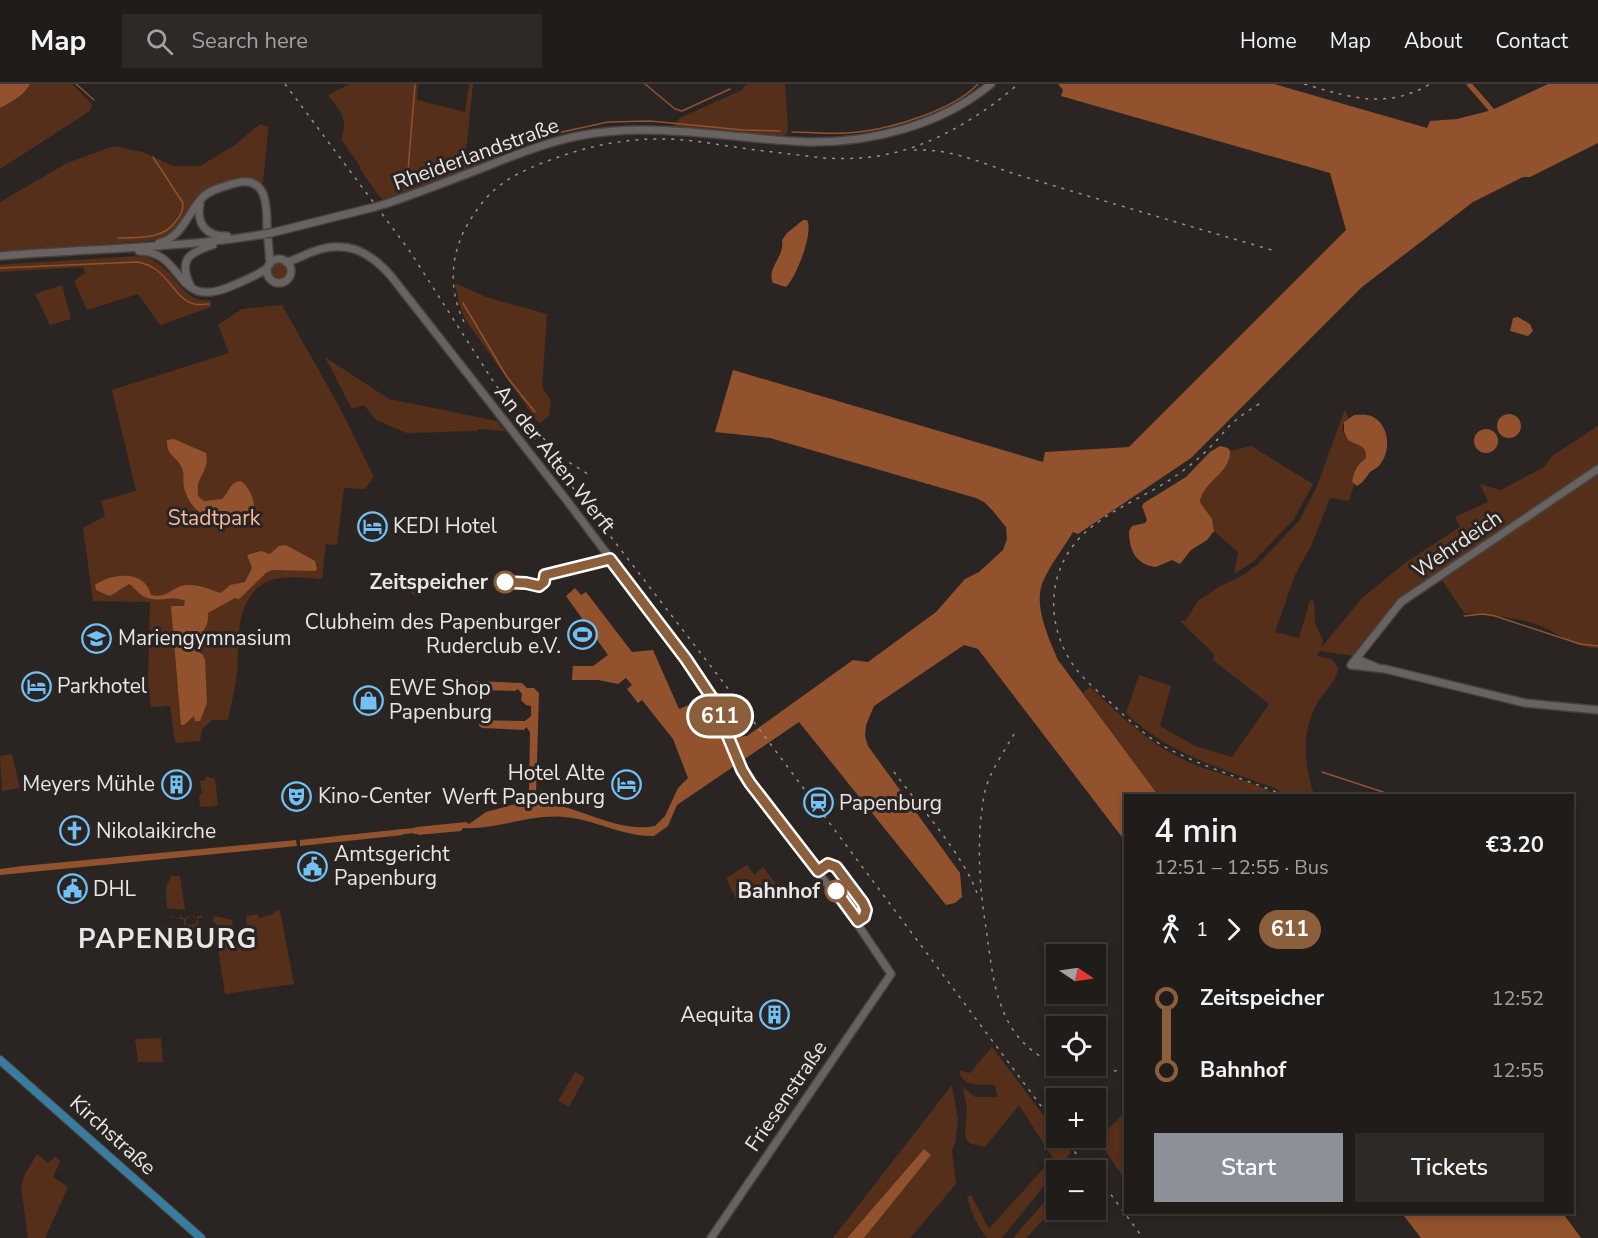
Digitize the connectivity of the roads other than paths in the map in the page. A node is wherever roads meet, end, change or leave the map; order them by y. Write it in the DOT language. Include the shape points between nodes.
graph roads {
  1 [pos="991,84"];
  2 [pos="200,201"];
  3 [pos="241,238"];
  4 [pos="219,241"];
  5 [pos="143,248"];
  6 [pos="128,249"];
  7 [pos="0,256"];
  8 [pos="271,264"];
  9 [pos="288,266"];
  10 [pos="268,277"];
  11 [pos="247,280"];
  12 [pos="192,287"];
  13 [pos="1598,470"];
  14 [pos="1357,658"];
  15 [pos="1378,668"];
  16 [pos="1598,710"];
  17 [pos="891,974"];
  18 [pos="0,1060"];
  19 [pos="201,1238"];
  20 [pos="711,1238"];
  1 -- 3 [label="street, Rheiderlandstraße, bridge" via="968,102 927,121 861,138 811,142 655,130 577,136 385,204"];
  2 -- 3 [label="street" via="198,216 205,230"];
  2 -- 5 [label="street" via="177,234 161,243 147,243"];
  2 -- 8 [label="street" via="212,190 235,182 257,186 267,202"];
  3 -- 4 [label="street, Rheiderlandstraße"];
  4 -- 5 [label="street, Rheiderlandstraße"];
  4 -- 12 [label="street" via="190,255 185,271"];
  5 -- 6 [label="street, Rheiderlandstraße"];
  6 -- 7 [label="street, Rheiderlandstraße"];
  6 -- 12 [label="street" via="161,257"];
  8 -- 9 [label="street"];
  8 -- 10 [label="street"];
  8 -- 11 [label="street"];
  9 -- 10 [label="street" via="290,276 281,283"];
  9 -- 17 [label="street, An der Alten Werft" via="327,248 355,248 379,262 391,276 686,659 712,698 742,770"];
  10 -- 11 [label="street"];
  11 -- 12 [label="street" via="212,293 201,293"];
  13 -- 14 [label="street, Wehrdeich" via="1401,602"];
  14 -- 15 [label="street"];
  14 -- 15 [label="street, Wehrdeich" via="1351,665"];
  15 -- 16 [label="street" via="1509,700"];
  17 -- 20 [label="street, Friesenstraße"];
  18 -- 19 [label="main road, Kirchstraße"];
}
